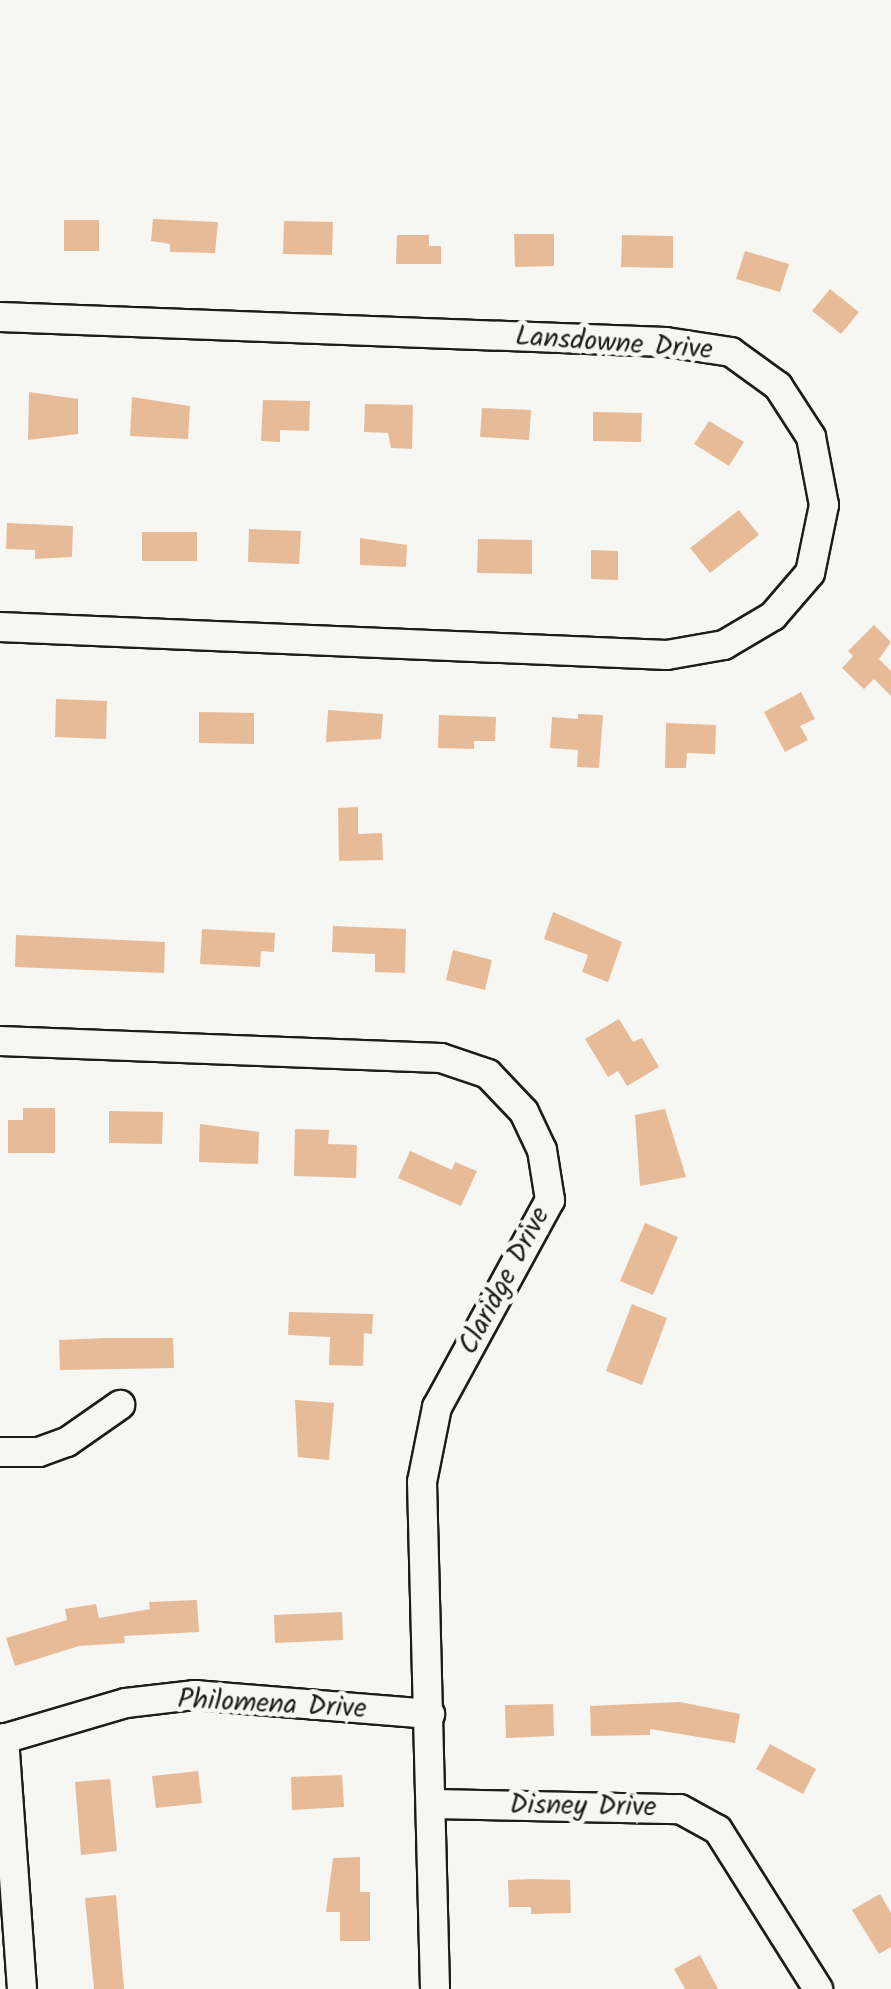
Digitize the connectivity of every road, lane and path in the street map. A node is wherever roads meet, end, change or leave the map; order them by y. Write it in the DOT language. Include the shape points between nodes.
graph roads {
  1 [pos="0,317"];
  2 [pos="0,627"];
  3 [pos="0,1041"];
  4 [pos="120,1406"];
  5 [pos="0,1452"];
  6 [pos="430,1714"];
  7 [pos="2,1739"];
  8 [pos="434,1804"];
  9 [pos="22,1989"];
  10 [pos="434,1989"];
  11 [pos="818,1989"];
  1 -- 2 [label="street, Lansdowne Drive" via="666,342 731,352 778,386 811,437 824,505 810,574 773,616 724,646 667,655"];
  3 -- 6 [label="street, Claridge Drive" via="441,1058 488,1074 524,1112 542,1150 550,1200 437,1408 422,1482 420,1577"];
  4 -- 5 [label="street" via="67,1442 39,1452"];
  6 -- 7 [label="street, Philomena Drive" via="194,1695 126,1703"];
  6 -- 8 [label="street, Claridge Drive"];
  7 -- 9 [label="street"];
  8 -- 10 [label="street, Claridge Drive"];
  8 -- 11 [label="street, Disney Drive" via="680,1809 718,1830"];
}
